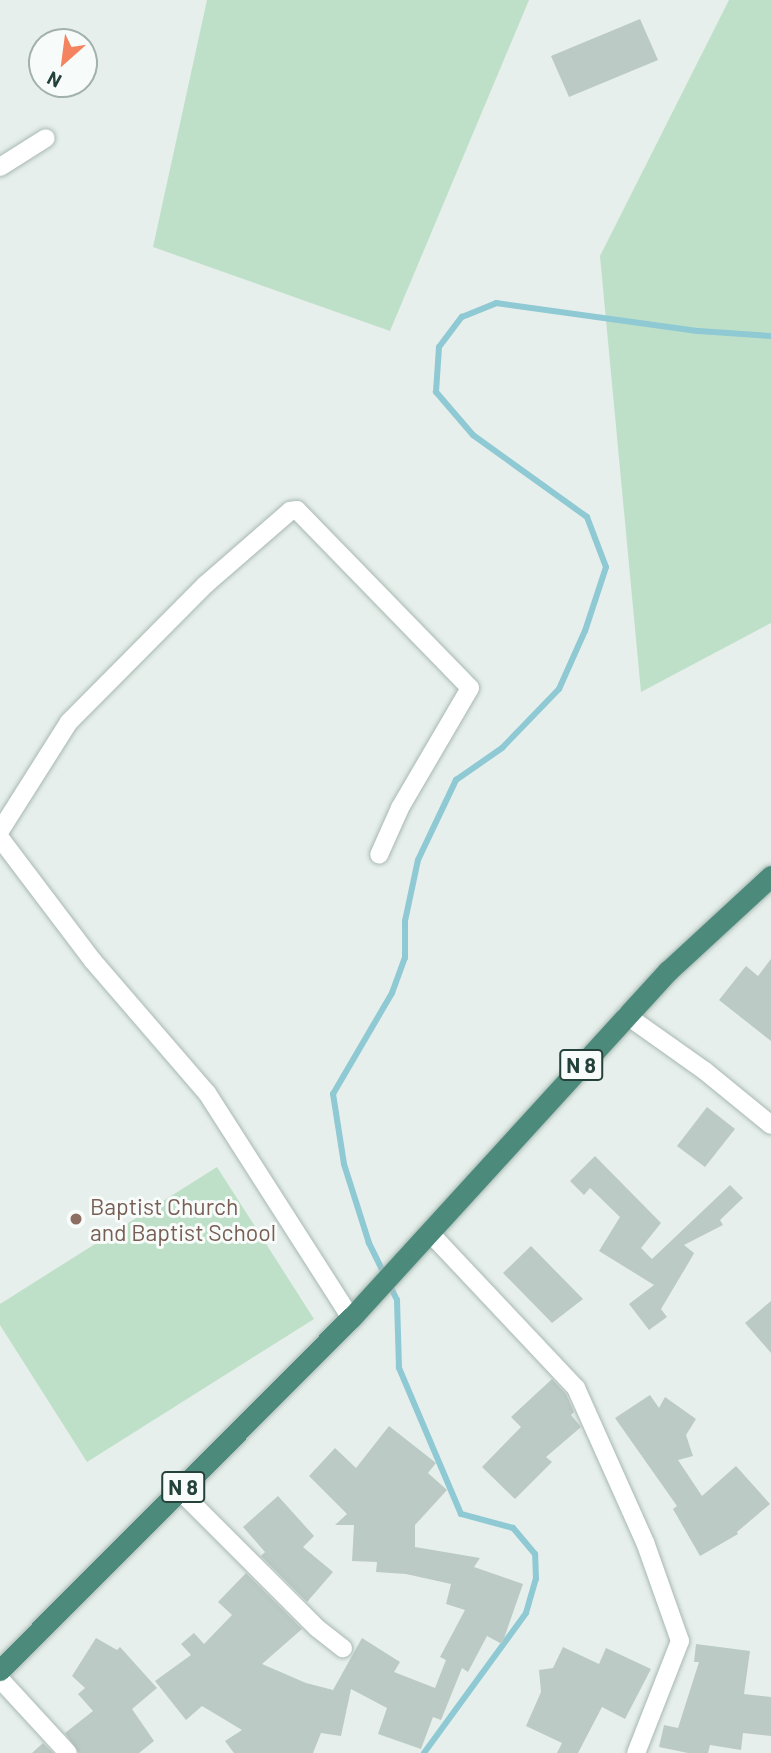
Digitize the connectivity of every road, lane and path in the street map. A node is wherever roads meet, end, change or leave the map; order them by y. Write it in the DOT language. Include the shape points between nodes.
graph roads {
  1 [pos="46,138"];
  2 [pos="0,167"];
  3 [pos="0,831"];
  4 [pos="0,838"];
  5 [pos="379,855"];
  6 [pos="771,876"];
  7 [pos="626,1015"];
  8 [pos="771,1125"];
  9 [pos="429,1233"];
  10 [pos="358,1311"];
  11 [pos="179,1490"];
  12 [pos="344,1648"];
  13 [pos="0,1670"];
  14 [pos="0,1679"];
  15 [pos="68,1753"];
  16 [pos="636,1753"];
  1 -- 2 [label="street"];
  3 -- 5 [label="street" via="69,722 205,585 290,511 297,510 470,688 400,808"];
  4 -- 10 [label="street" via="93,961 206,1093"];
  6 -- 7 [label="highway, N 8"];
  7 -- 8 [label="street"];
  7 -- 9 [label="highway, N 8"];
  9 -- 10 [label="highway, N 8"];
  9 -- 16 [label="street" via="576,1388 645,1542 680,1641"];
  10 -- 11 [label="highway, N 8"];
  11 -- 12 [label="street" via="308,1619"];
  11 -- 13 [label="highway, N 8"];
  14 -- 15 [label="street"];
}
